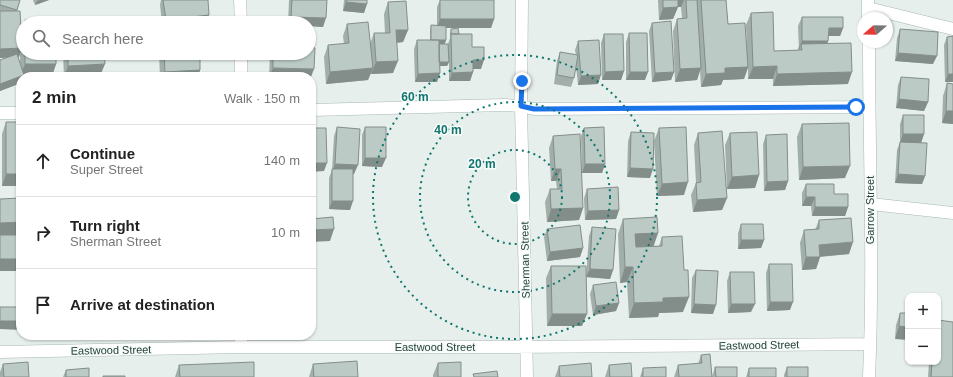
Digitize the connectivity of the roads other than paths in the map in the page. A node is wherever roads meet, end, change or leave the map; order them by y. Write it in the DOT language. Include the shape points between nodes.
graph roads {
  1 [pos="240,0"];
  2 [pos="522,0"];
  3 [pos="868,9"];
  4 [pos="241,16"];
  5 [pos="953,29"];
  6 [pos="868,48"];
  7 [pos="241,60"];
  8 [pos="241,72"];
  9 [pos="521,106"];
  10 [pos="869,107"];
  11 [pos="316,110"];
  12 [pos="0,113"];
  13 [pos="16,113"];
  14 [pos="871,204"];
  15 [pos="953,213"];
  16 [pos="241,341"];
  17 [pos="870,344"];
  18 [pos="527,347"];
  19 [pos="0,352"];
  20 [pos="527,377"];
  21 [pos="869,377"];
  1 -- 4 [label="street"];
  2 -- 9 [label="street, Sherman Street"];
  3 -- 5 [label="street"];
  6 -- 10 [label="street, Garrow Street"];
  7 -- 8 [label="street"];
  9 -- 10 [label="street" via="534,109"];
  9 -- 11 [label="street"];
  9 -- 18 [label="street, Sherman Street"];
  10 -- 14 [label="street, Garrow Street"];
  12 -- 13 [label="street"];
  14 -- 15 [label="street"];
  14 -- 17 [label="street, Garrow Street"];
  16 -- 18 [label="street, Eastwood Street"];
  16 -- 19 [label="street, Eastwood Street"];
  17 -- 18 [label="street, Eastwood Street"];
  17 -- 21 [label="street, Garrow Street"];
  18 -- 20 [label="street, Sherman Street"];
}
